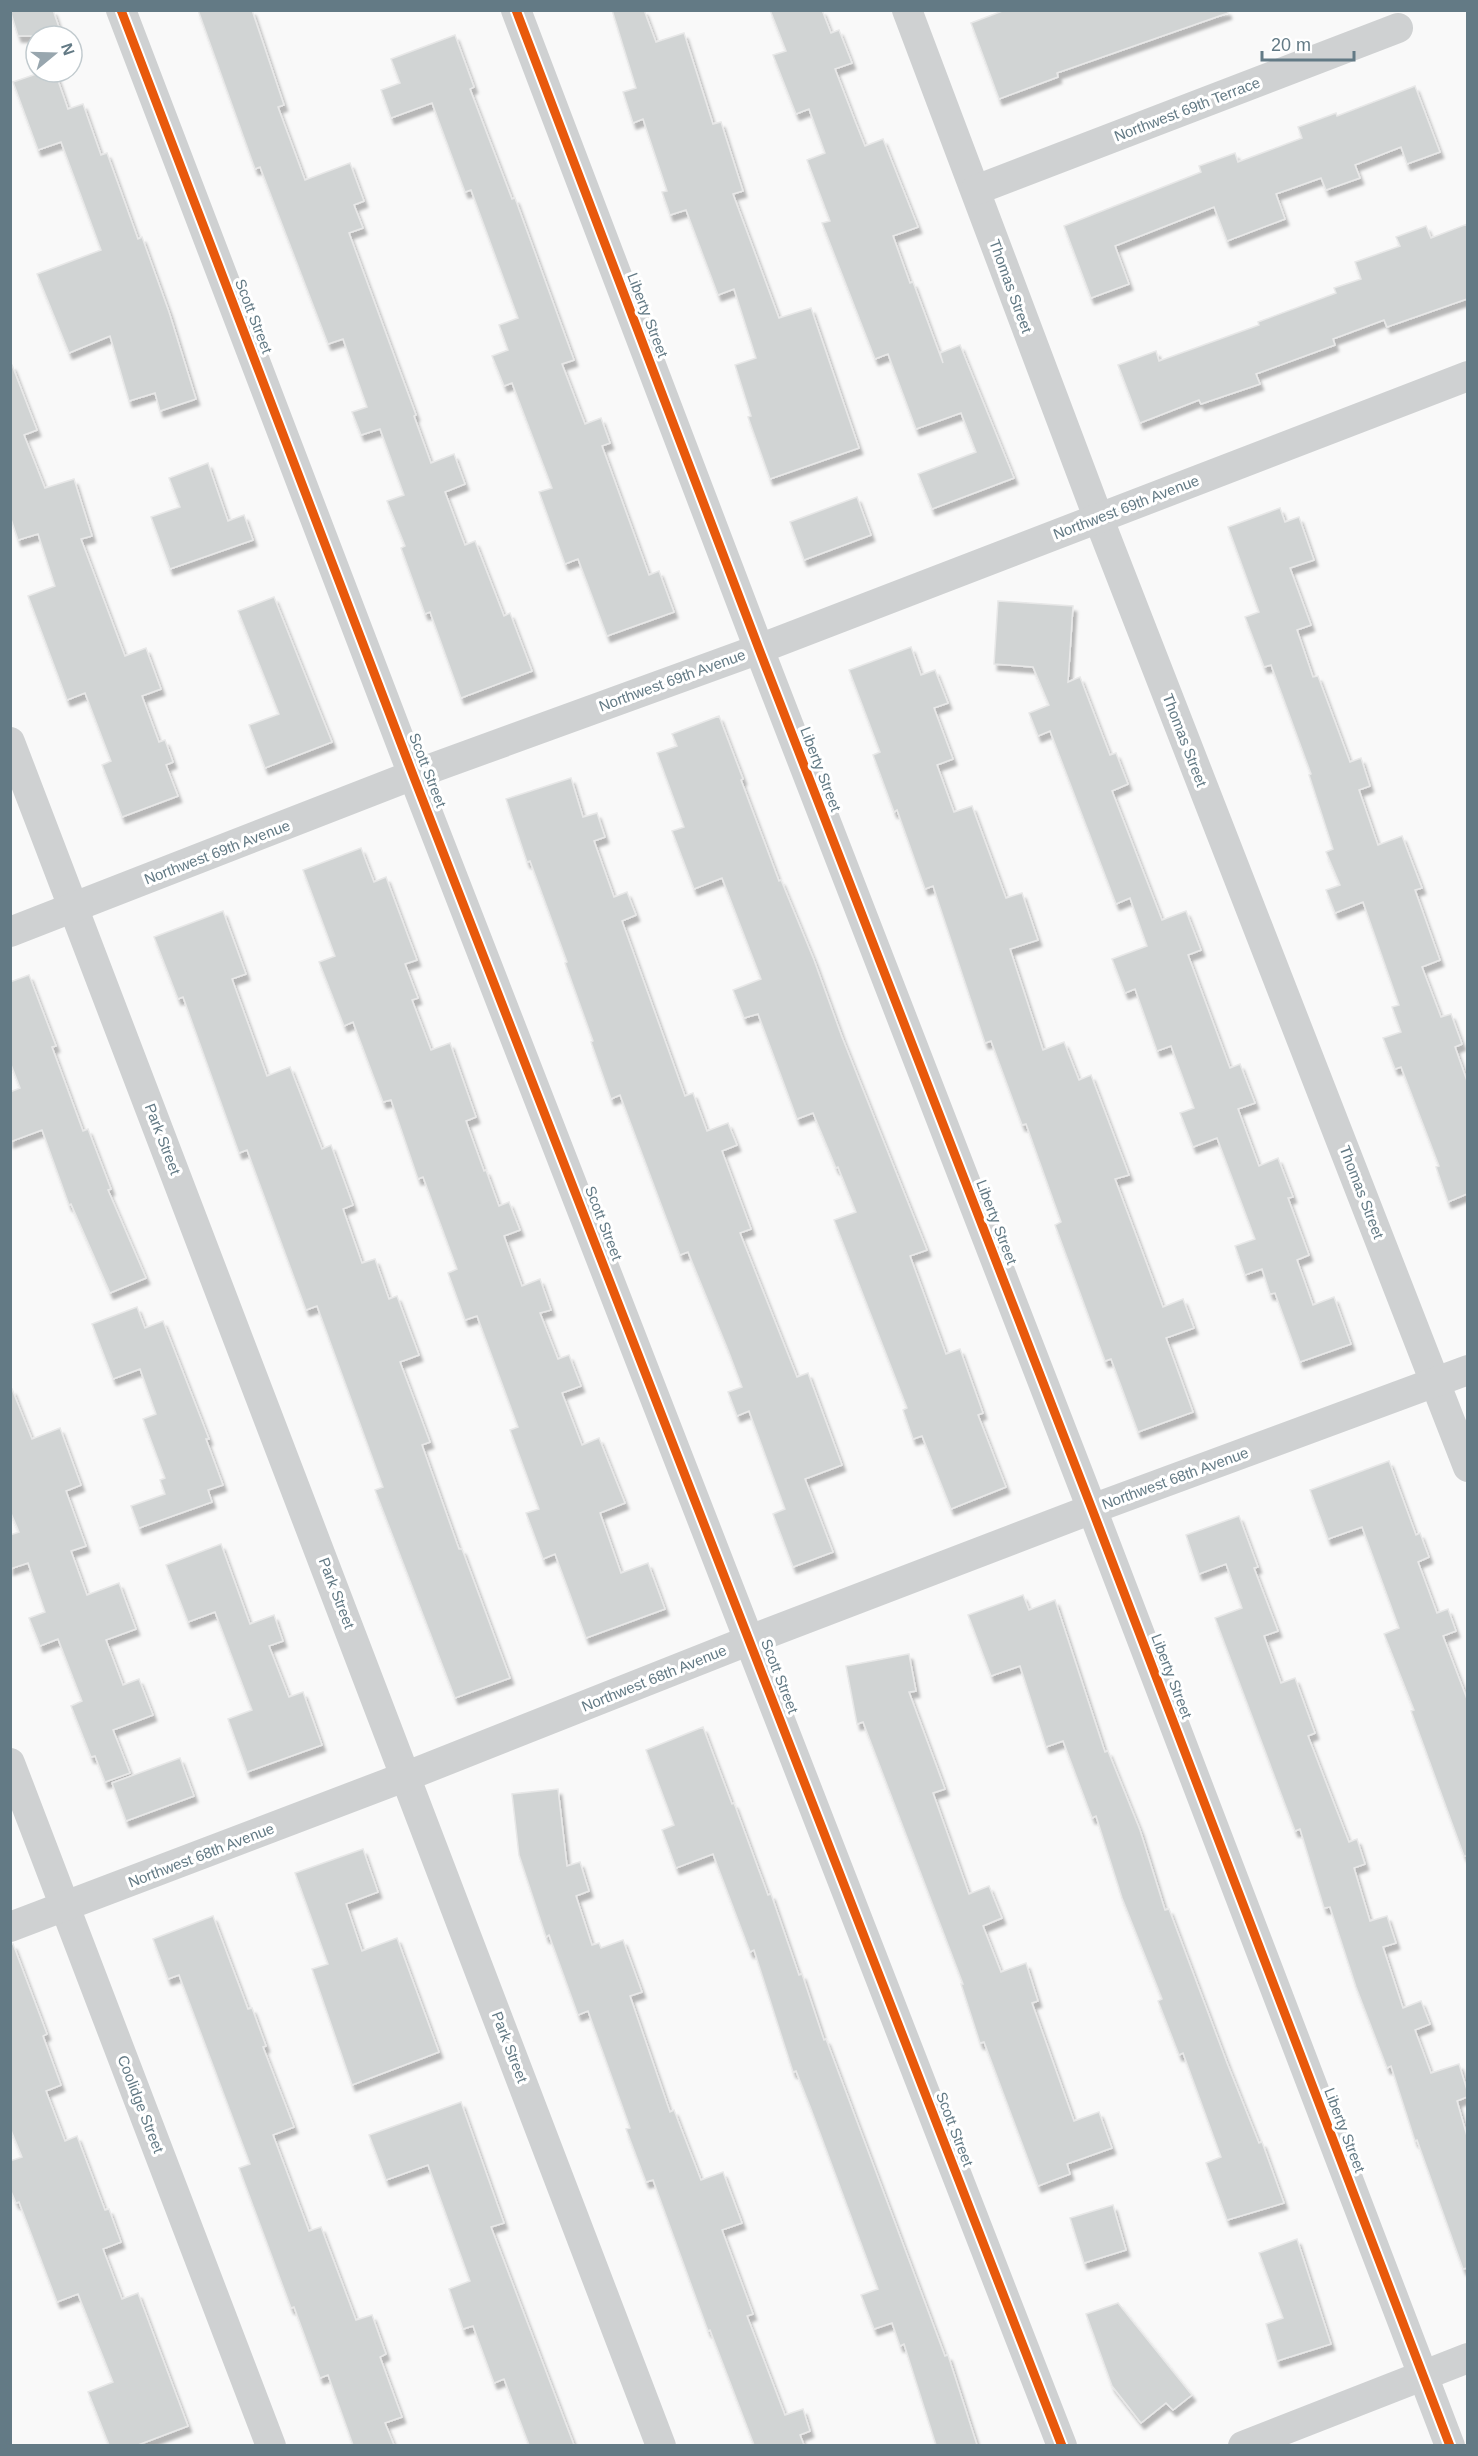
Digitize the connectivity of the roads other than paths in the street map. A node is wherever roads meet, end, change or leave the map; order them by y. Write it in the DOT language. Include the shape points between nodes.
graph roads {
  1 [pos="122,10"];
  2 [pos="516,10"];
  3 [pos="907,10"];
  4 [pos="1398,28"];
  5 [pos="976,190"];
  6 [pos="1467,376"];
  7 [pos="1098,517"];
  8 [pos="759,649"];
  9 [pos="10,742"];
  10 [pos="413,775"];
  11 [pos="75,908"];
  12 [pos="10,932"];
  13 [pos="1467,1370"];
  14 [pos="1436,1382"];
  15 [pos="1467,1467"];
  16 [pos="1092,1509"];
  17 [pos="750,1640"];
  18 [pos="10,1763"];
  19 [pos="407,1776"];
  20 [pos="66,1906"];
  21 [pos="10,1927"];
  22 [pos="1467,2358"];
  23 [pos="1422,2375"];
  24 [pos="271,2445"];
  25 [pos="661,2445"];
  26 [pos="1062,2445"];
  27 [pos="1243,2445"];
  28 [pos="1450,2445"];
  1 -- 10 [label="street, Scott Street"];
  2 -- 8 [label="street, Liberty Street"];
  3 -- 5 [label="street, Thomas Street"];
  4 -- 5 [label="street, Northwest 69th Terrace"];
  5 -- 7 [label="street, Thomas Street"];
  6 -- 7 [label="street, Northwest 69th Avenue"];
  7 -- 8 [label="street, Northwest 69th Avenue"];
  7 -- 14 [label="street, Thomas Street"];
  8 -- 10 [label="street, Northwest 69th Avenue"];
  8 -- 16 [label="street, Liberty Street"];
  9 -- 11 [label="street, Park Street"];
  10 -- 11 [label="street, Northwest 69th Avenue"];
  10 -- 17 [label="street, Scott Street"];
  11 -- 12 [label="street, Northwest 69th Avenue"];
  11 -- 19 [label="street, Park Street"];
  13 -- 14 [label="street, Northwest 68th Avenue"];
  14 -- 15 [label="street, Thomas Street"];
  14 -- 16 [label="street, Northwest 68th Avenue"];
  16 -- 17 [label="street, Northwest 68th Avenue"];
  16 -- 23 [label="street, Liberty Street"];
  17 -- 19 [label="street, Northwest 68th Avenue"];
  17 -- 26 [label="street, Scott Street"];
  18 -- 20 [label="street, Coolidge Street"];
  19 -- 20 [label="street, Northwest 68th Avenue"];
  19 -- 25 [label="street, Park Street"];
  20 -- 21 [label="street, Northwest 68th Avenue"];
  20 -- 24 [label="street, Coolidge Street"];
  22 -- 23 [label="street"];
  23 -- 27 [label="street"];
  23 -- 28 [label="street, Liberty Street"];
}
